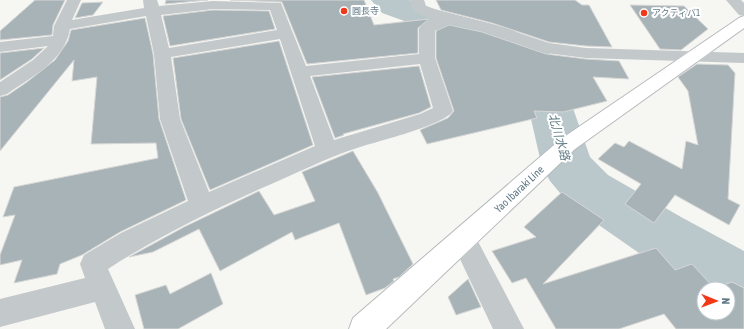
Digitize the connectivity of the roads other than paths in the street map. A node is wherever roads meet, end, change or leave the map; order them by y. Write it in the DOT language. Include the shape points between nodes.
graph roads {
  1 [pos="74,0"];
  2 [pos="417,0"];
  3 [pos="733,0"];
  4 [pos="151,6"];
  5 [pos="744,12"];
  6 [pos="446,18"];
  7 [pos="744,21"];
  8 [pos="60,33"];
  9 [pos="286,33"];
  10 [pos="0,47"];
  11 [pos="162,54"];
  12 [pos="693,56"];
  13 [pos="427,58"];
  14 [pos="744,58"];
  15 [pos="299,72"];
  16 [pos="0,90"];
  17 [pos="327,150"];
  18 [pos="202,205"];
  19 [pos="464,240"];
  20 [pos="102,287"];
  21 [pos="0,313"];
  22 [pos="120,329"];
  23 [pos="364,329"];
  24 [pos="509,329"];
  1 -- 8 [label="street"];
  2 -- 6 [label="street" via="419,9"];
  3 -- 5 [label="street"];
  4 -- 8 [label="street"];
  4 -- 9 [label="street" via="276,6"];
  4 -- 11 [label="street"];
  6 -- 12 [label="street" via="487,27 546,48 586,53"];
  6 -- 13 [label="street" via="427,28"];
  7 -- 12 [label="main road, Yao Ibaraki Line"];
  8 -- 10 [label="street"];
  8 -- 16 [label="street" via="57,46 49,55"];
  9 -- 11 [label="street"];
  9 -- 15 [label="street"];
  11 -- 18 [label="street" via="170,119"];
  12 -- 14 [label="street"];
  12 -- 19 [label="main road, Yao Ibaraki Line" via="568,144"];
  13 -- 15 [label="street"];
  13 -- 17 [label="street" via="443,111 428,119"];
  15 -- 17 [label="street"];
  17 -- 18 [label="street"];
  18 -- 20 [label="street" via="130,241 93,264"];
  19 -- 23 [label="main road, Yao Ibaraki Line"];
  19 -- 24 [label="street"];
  20 -- 21 [label="street"];
  20 -- 22 [label="street"];
}
